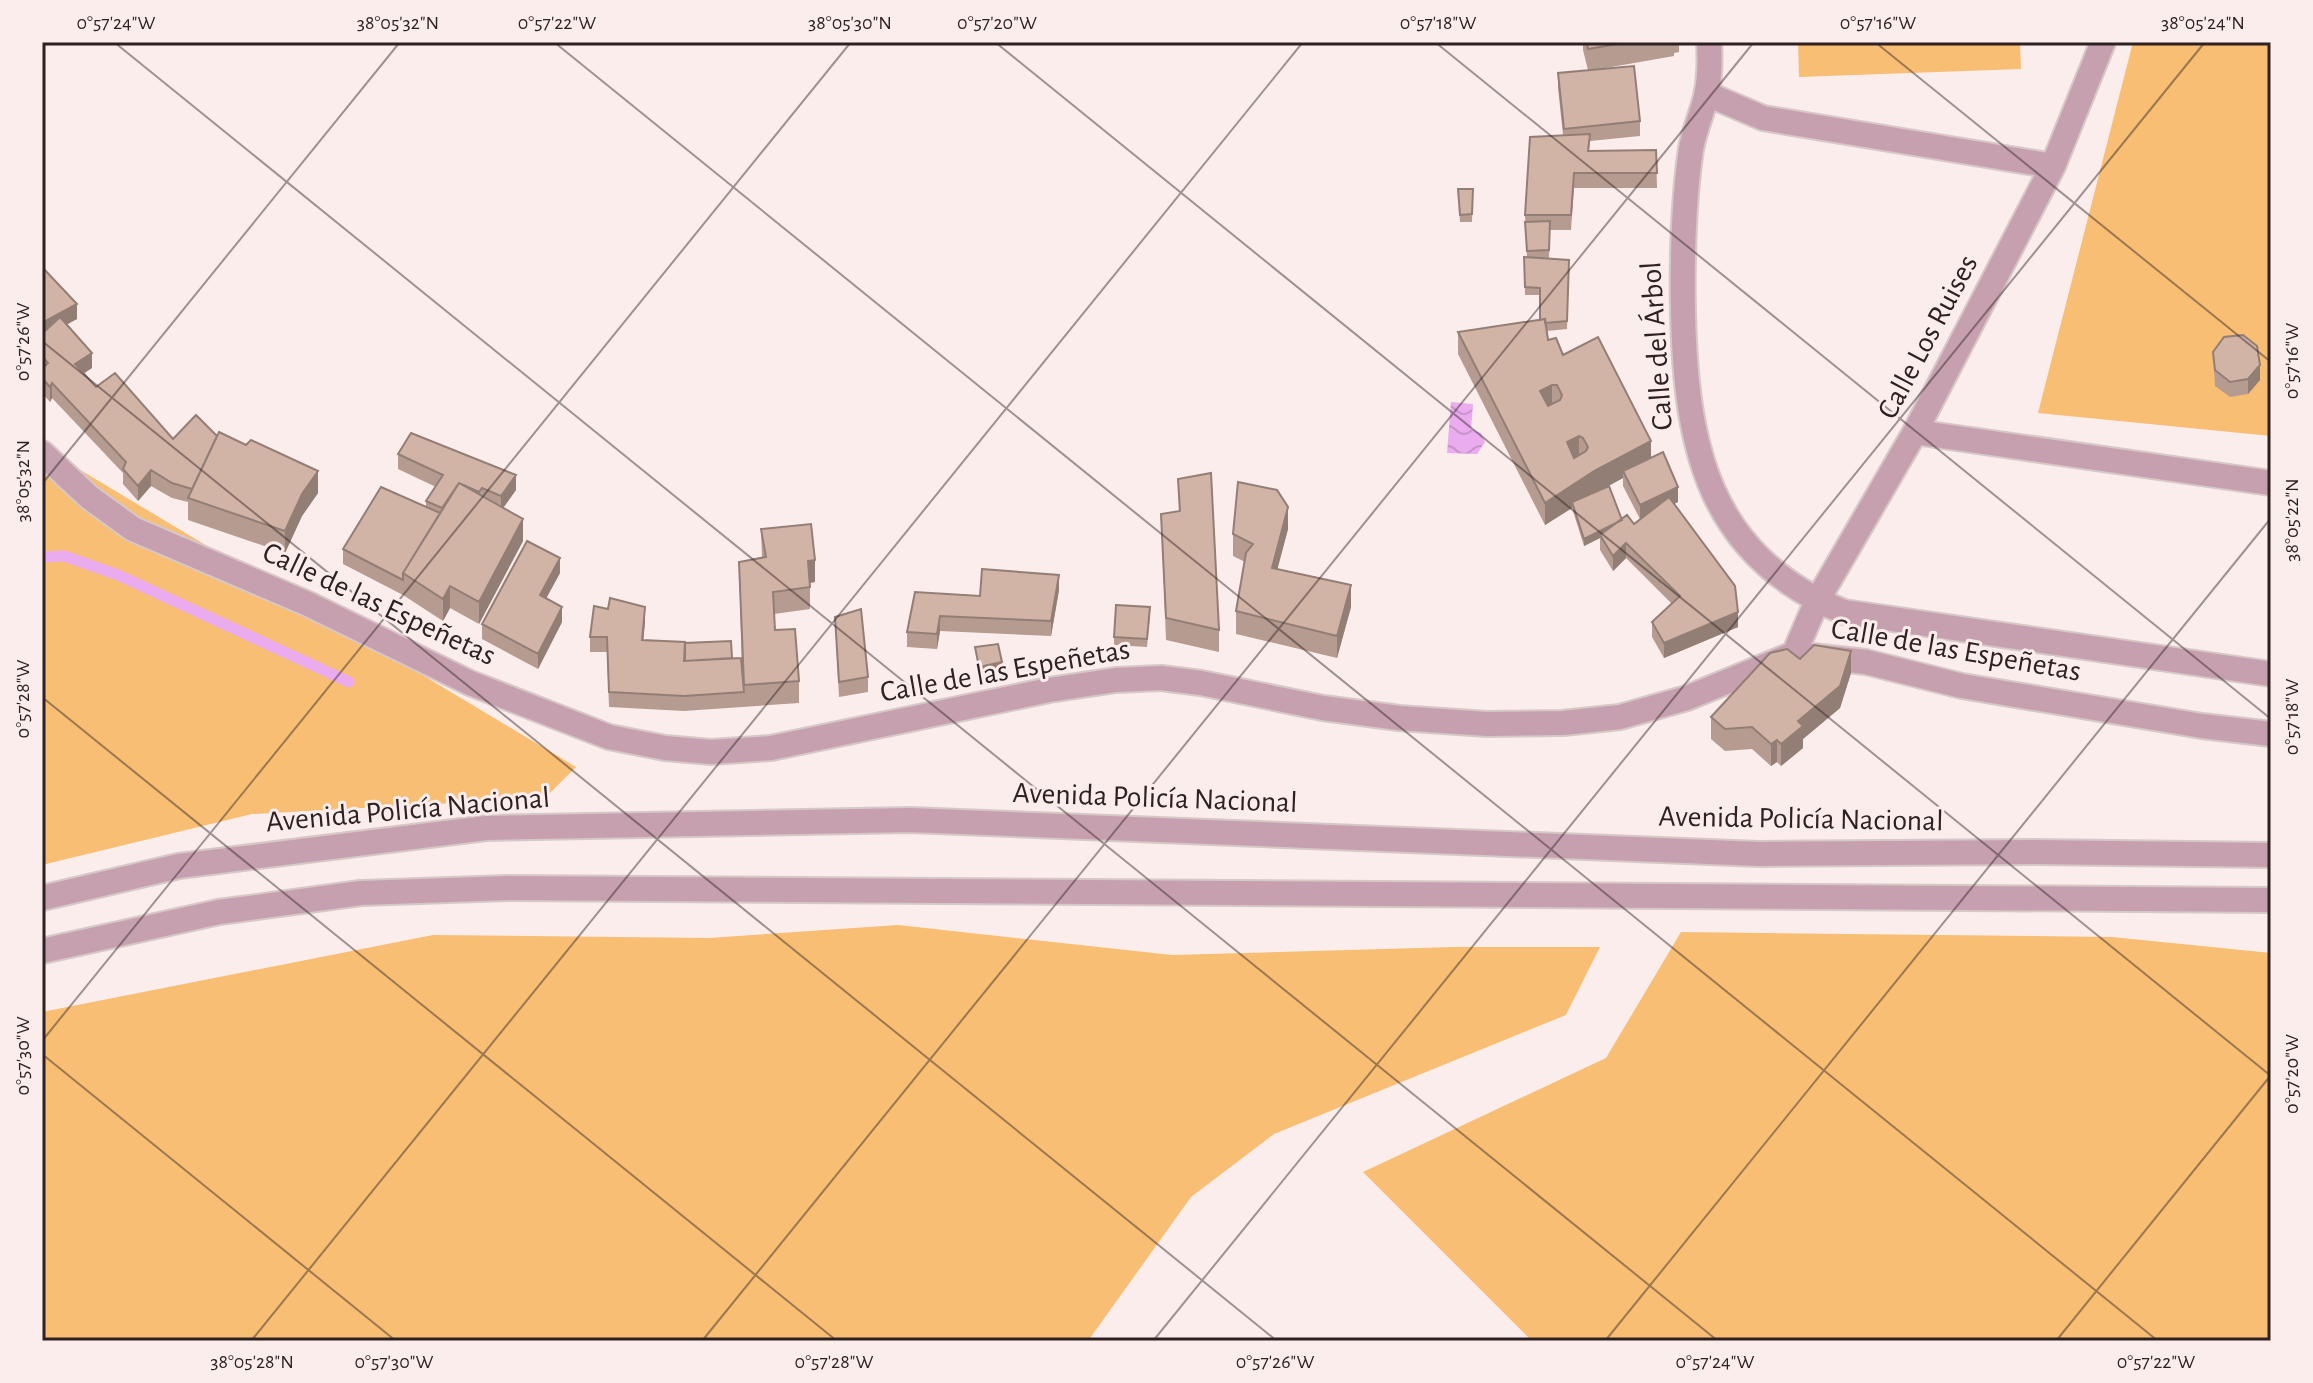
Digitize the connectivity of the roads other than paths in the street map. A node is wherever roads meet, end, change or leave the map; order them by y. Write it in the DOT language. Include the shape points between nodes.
graph roads {
  1 [pos="1709,42"];
  2 [pos="2103,42"];
  3 [pos="1707,94"];
  4 [pos="2053,166"];
  5 [pos="1915,432"];
  6 [pos="42,453"];
  7 [pos="2271,483"];
  8 [pos="1817,601"];
  9 [pos="1794,654"];
  10 [pos="2271,674"];
  11 [pos="2271,734"];
  12 [pos="2271,855"];
  13 [pos="42,898"];
  14 [pos="2271,900"];
  15 [pos="42,951"];
  1 -- 3 [label="street, Calle del Árbol"];
  2 -- 4 [label="street, Calle Los Ruises"];
  3 -- 4 [label="street" via="1763,118"];
  3 -- 8 [label="street, Calle del Árbol" via="1691,147 1682,247 1690,420 1722,510 1755,555"];
  4 -- 5 [label="street, Calle Los Ruises"];
  5 -- 7 [label="street"];
  5 -- 8 [label="street, Calle Los Ruises"];
  6 -- 9 [label="street, Calle de las Espeñetas" via="133,529 308,604 470,683 609,737 665,748 771,748 1049,690 1146,679 1201,683 1399,718 1563,723 1620,717 1687,698"];
  8 -- 9 [label="street, Calle Los Ruises"];
  8 -- 10 [label="street, Calle del Árbol" via="1888,620"];
  9 -- 11 [label="street, Calle de las Espeñetas" via="1866,662 1962,686"];
  12 -- 13 [label="street, Avenida Policía Nacional" via="1759,854 910,820 486,828 179,866"];
  14 -- 15 [label="street" via="508,888 361,893 219,912"];
}
